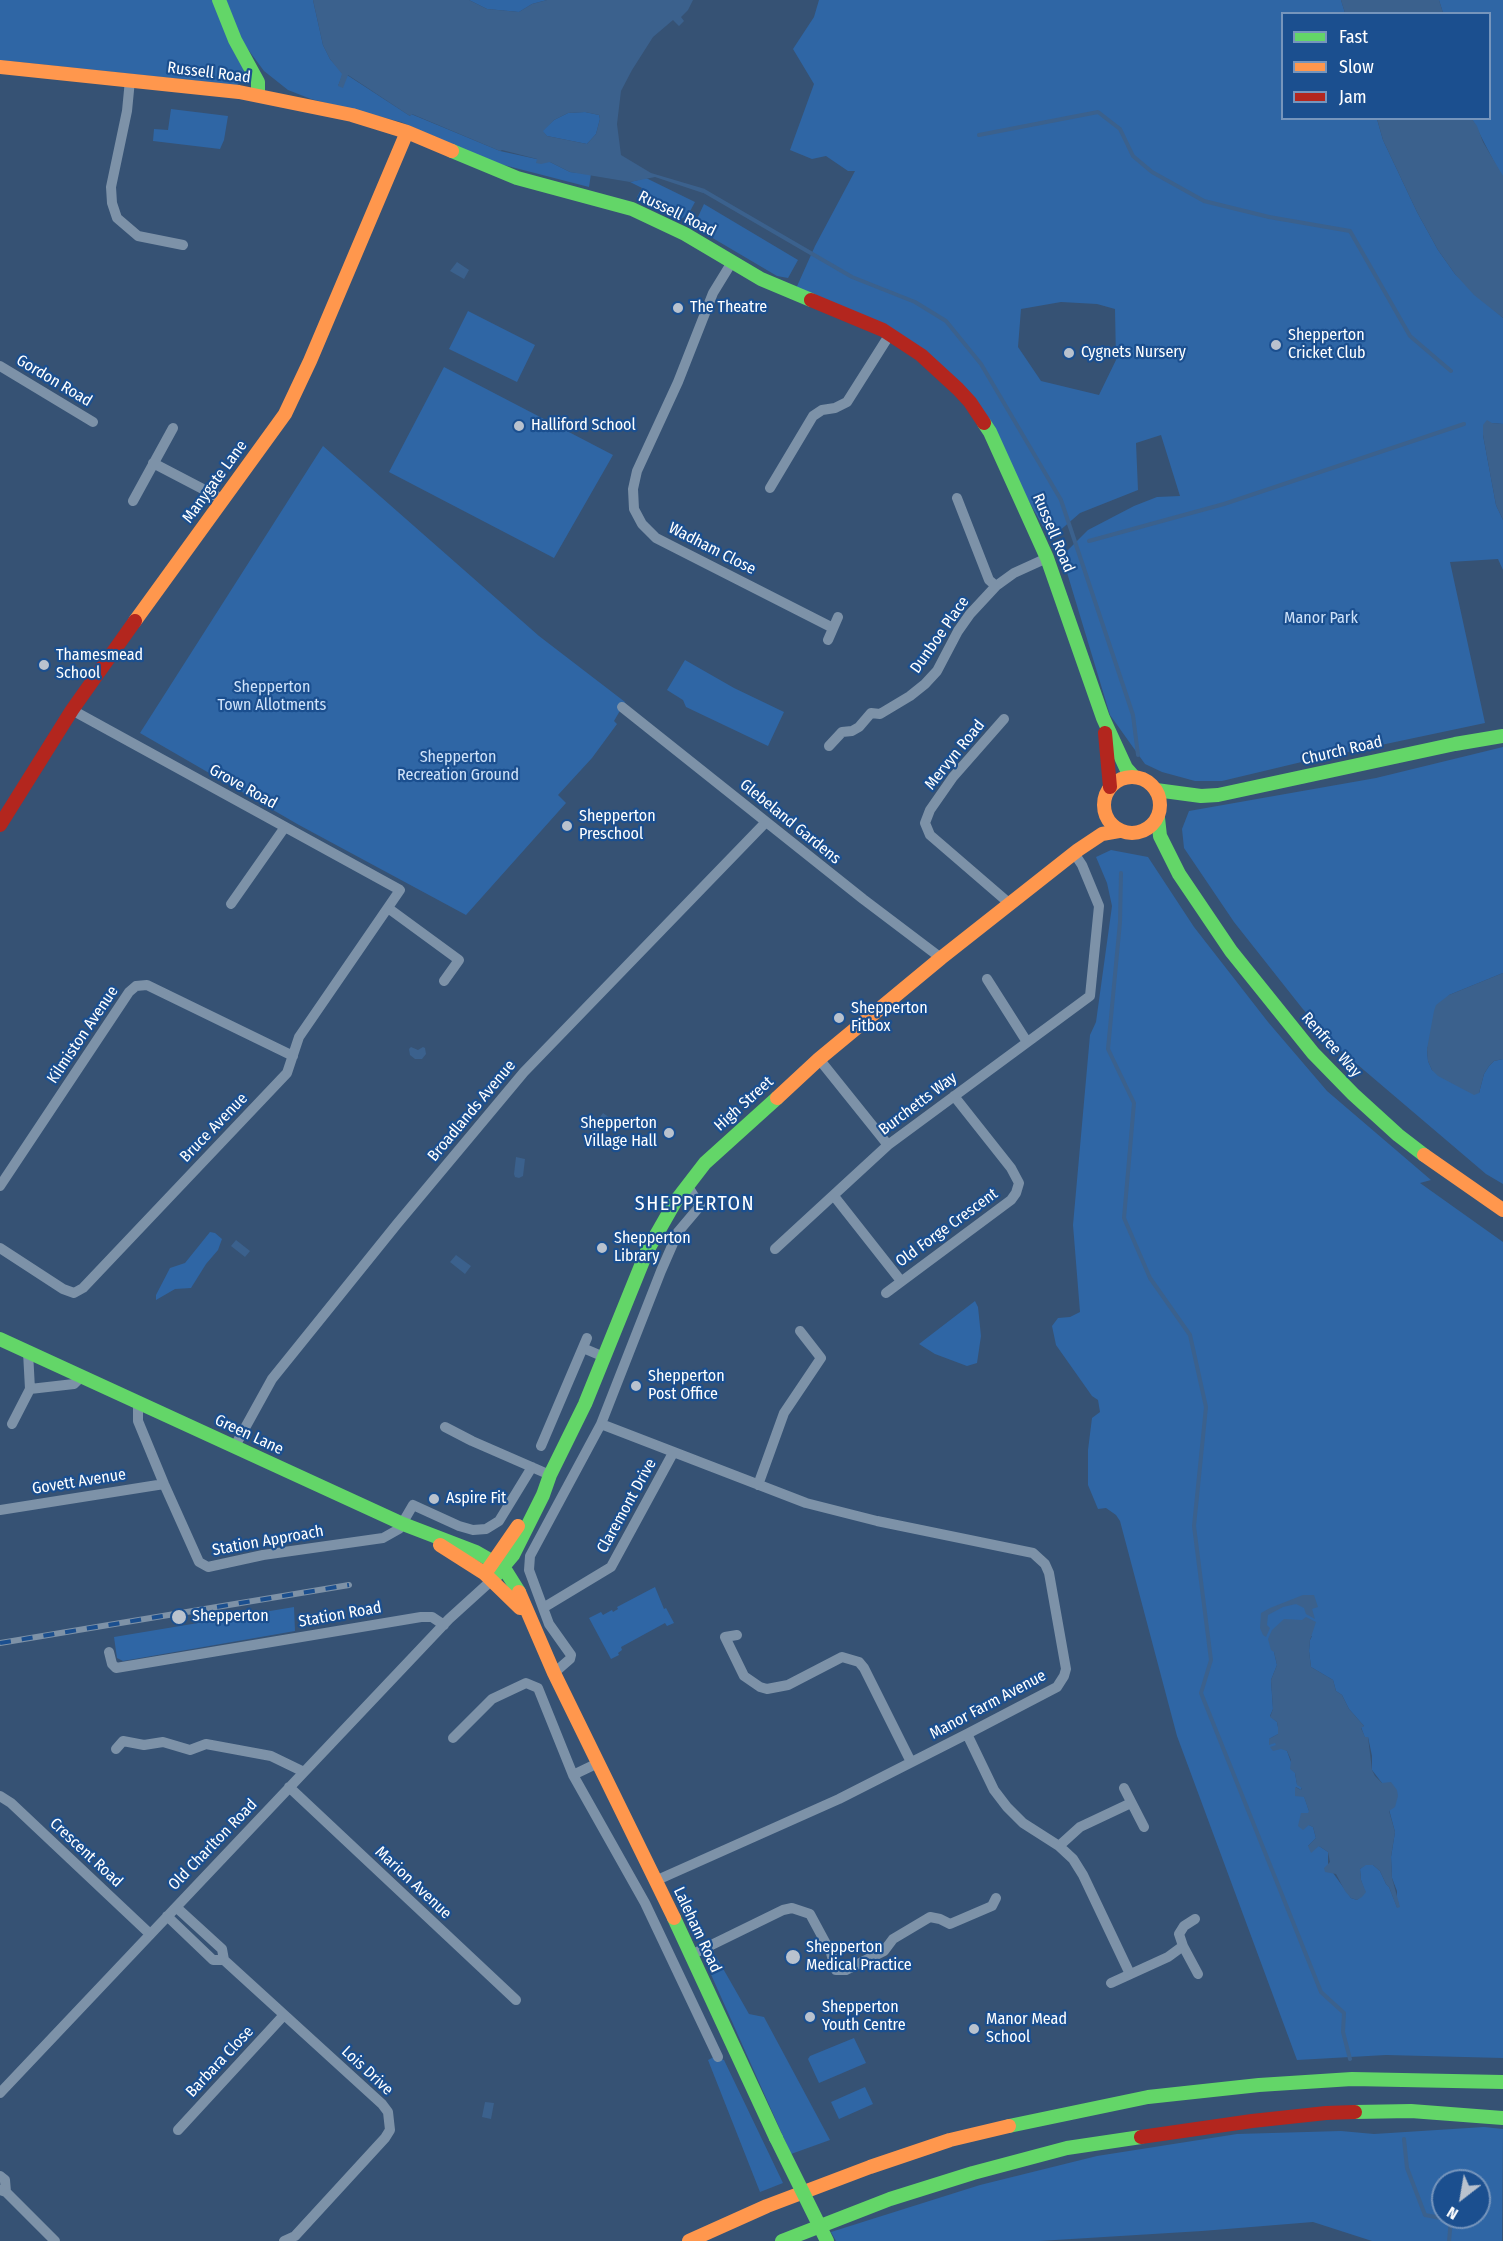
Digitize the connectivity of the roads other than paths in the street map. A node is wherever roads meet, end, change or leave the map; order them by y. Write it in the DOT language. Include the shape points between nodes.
graph roads {
  1 [pos="219,0"];
  2 [pos="0,67"];
  3 [pos="130,80"];
  4 [pos="258,95"];
  5 [pos="407,132"];
  6 [pos="183,245"];
  7 [pos="732,262"];
  8 [pos="890,334"];
  9 [pos="0,366"];
  10 [pos="93,422"];
  11 [pos="173,428"];
  12 [pos="153,463"];
  13 [pos="770,488"];
  14 [pos="957,498"];
  15 [pos="222,500"];
  16 [pos="133,501"];
  17 [pos="1047,558"];
  18 [pos="996,586"];
  19 [pos="838,616"];
  20 [pos="834,628"];
  21 [pos="828,640"];
  22 [pos="622,707"];
  23 [pos="72,710"];
  24 [pos="1103,718"];
  25 [pos="1004,719"];
  26 [pos="1503,736"];
  27 [pos="829,746"];
  28 [pos="1134,777"];
  29 [pos="1110,787"];
  30 [pos="1156,790"];
  31 [pos="1187,794"];
  32 [pos="1104,810"];
  33 [pos="1159,813"];
  34 [pos="766,822"];
  35 [pos="0,825"];
  36 [pos="285,827"];
  37 [pos="1119,831"];
  38 [pos="1139,833"];
  39 [pos="1076,852"];
  40 [pos="1173,863"];
  41 [pos="400,890"];
  42 [pos="1010,903"];
  43 [pos="231,904"];
  44 [pos="388,908"];
  45 [pos="941,958"];
  46 [pos="987,979"];
  47 [pos="444,981"];
  48 [pos="1027,1042"];
  49 [pos="293,1056"];
  50 [pos="819,1059"];
  51 [pos="954,1096"];
  52 [pos="888,1145"];
  53 [pos="687,1185"];
  54 [pos="0,1186"];
  55 [pos="834,1196"];
  56 [pos="1503,1210"];
  57 [pos="1,1250"];
  58 [pos="775,1250"];
  59 [pos="901,1281"];
  60 [pos="886,1293"];
  61 [pos="800,1331"];
  62 [pos="0,1339"];
  63 [pos="28,1352"];
  64 [pos="604,1357"];
  65 [pos="82,1376"];
  66 [pos="30,1389"];
  67 [pos="138,1402"];
  68 [pos="556,1416"];
  69 [pos="12,1424"];
  70 [pos="601,1424"];
  71 [pos="575,1425"];
  72 [pos="445,1427"];
  73 [pos="234,1446"];
  74 [pos="541,1446"];
  75 [pos="673,1453"];
  76 [pos="532,1467"];
  77 [pos="550,1475"];
  78 [pos="164,1484"];
  79 [pos="758,1485"];
  80 [pos="0,1510"];
  81 [pos="403,1524"];
  82 [pos="499,1564"];
  83 [pos="488,1577"];
  84 [pos="543,1608"];
  85 [pos="446,1622"];
  86 [pos="536,1633"];
  87 [pos="737,1635"];
  88 [pos="109,1652"];
  89 [pos="557,1679"];
  90 [pos="539,1694"];
  91 [pos="967,1734"];
  92 [pos="453,1738"];
  93 [pos="116,1749"];
  94 [pos="911,1762"];
  95 [pos="598,1763"];
  96 [pos="304,1772"];
  97 [pos="573,1775"];
  98 [pos="290,1787"];
  99 [pos="1124,1788"];
  100 [pos="0,1796"];
  101 [pos="1131,1803"];
  102 [pos="1144,1827"];
  103 [pos="1059,1846"];
  104 [pos="655,1881"];
  105 [pos="996,1898"];
  106 [pos="176,1906"];
  107 [pos="167,1916"];
  108 [pos="1195,1919"];
  109 [pos="150,1934"];
  110 [pos="1183,1946"];
  111 [pos="691,1955"];
  112 [pos="224,1960"];
  113 [pos="1130,1974"];
  114 [pos="1197,1974"];
  115 [pos="1111,1983"];
  116 [pos="516,2000"];
  117 [pos="284,2015"];
  118 [pos="718,2057"];
  119 [pos="1503,2082"];
  120 [pos="0,2093"];
  121 [pos="1503,2118"];
  122 [pos="178,2130"];
  123 [pos="0,2176"];
  124 [pos="3,2191"];
  125 [pos="55,2241"];
  126 [pos="284,2241"];
  127 [pos="688,2241"];
  128 [pos="782,2241"];
  129 [pos="826,2241"];
  1 -- 4 [label="main road" via="258,82"];
  2 -- 3 [label="main road, Russell Road"];
  3 -- 4 [label="main road, Russell Road"];
  3 -- 6 [label="street" via="111,187 112,203 117,218 138,236"];
  4 -- 5 [label="main road, Russell Road" via="352,115"];
  5 -- 7 [label="main road, Russell Road" via="517,178 632,209"];
  5 -- 15 [label="main road, Manygate Lane" via="285,414"];
  7 -- 8 [label="main road, Russell Road" via="761,279"];
  7 -- 20 [label="street, Wadham Close" via="713,293 637,471 634,509 656,538"];
  8 -- 13 [label="street" via="847,402 813,416"];
  8 -- 17 [label="main road, Russell Road" via="921,355 958,389 980,417"];
  9 -- 10 [label="street, Gordon Road"];
  11 -- 12 [label="street"];
  12 -- 15 [label="street"];
  12 -- 16 [label="street"];
  14 -- 18 [label="street" via="988,580"];
  15 -- 23 [label="main road, Manygate Lane"];
  17 -- 18 [label="street, Dunboe Place"];
  17 -- 24 [label="main road, Russell Road"];
  18 -- 27 [label="street, Dunboe Place" via="970,614 931,678 880,714 871,713 859,727 842,732"];
  19 -- 20 [label="street"];
  20 -- 21 [label="street"];
  22 -- 34 [label="street, Glebeland Gardens"];
  23 -- 35 [label="main road, Manygate Lane"];
  23 -- 36 [label="street, Grove Road"];
  24 -- 28 [label="main road, Russell Road"];
  24 -- 29 [label="main road, Russell Road"];
  25 -- 42 [label="street, Mervyn Road" via="953,777 925,823 930,835"];
  26 -- 31 [label="main road, Church Road" via="1218,795"];
  28 -- 29 [label="main road"];
  28 -- 30 [label="main road"];
  29 -- 32 [label="main road"];
  30 -- 31 [label="main road, Church Road"];
  30 -- 33 [label="main road"];
  31 -- 33 [label="main road, Church Road"];
  32 -- 37 [label="main road"];
  32 -- 39 [label="main road, High Street"];
  33 -- 38 [label="main road" via="1147,830"];
  33 -- 40 [label="main road, Renfree Way" via="1160,836"];
  34 -- 45 [label="street, Glebeland Gardens"];
  34 -- 73 [label="street, Broadlands Avenue" via="524,1072 272,1379"];
  36 -- 41 [label="street, Grove Road"];
  36 -- 43 [label="street"];
  37 -- 38 [label="main road"];
  37 -- 39 [label="main road, High Street" via="1102,834"];
  38 -- 40 [label="main road, Renfree Way"];
  39 -- 42 [label="main road, High Street"];
  39 -- 48 [label="street, Burchetts Way" via="1099,906 1090,996"];
  40 -- 56 [label="main road, Renfree Way" via="1231,951 1313,1053 1398,1134 1444,1171"];
  41 -- 44 [label="street, Bruce Avenue"];
  42 -- 45 [label="main road, High Street"];
  44 -- 47 [label="street" via="459,960"];
  44 -- 49 [label="street, Bruce Avenue" via="299,1037"];
  45 -- 50 [label="main road, High Street"];
  46 -- 48 [label="street"];
  48 -- 51 [label="street, Burchetts Way"];
  49 -- 54 [label="street, Kilmiston Avenue" via="147,985 136,986"];
  49 -- 57 [label="street, Bruce Avenue" via="287,1073 83,1288 74,1293 63,1289"];
  50 -- 52 [label="street"];
  50 -- 53 [label="main road, High Street" via="724,1144"];
  51 -- 52 [label="street, Burchetts Way"];
  51 -- 59 [label="street, Old Forge Crescent" via="1011,1168 1018,1184 1017,1193"];
  52 -- 55 [label="street, Burchetts Way"];
  53 -- 64 [label="main road, High Street" via="647,1251"];
  53 -- 70 [label="street" via="700,1206 678,1233"];
  55 -- 58 [label="street, Burchetts Way"];
  55 -- 59 [label="street"];
  59 -- 60 [label="street, Old Forge Crescent"];
  61 -- 79 [label="street" via="821,1358 784,1413"];
  62 -- 63 [label="main road, Green Lane"];
  63 -- 65 [label="main road, Green Lane"];
  63 -- 66 [label="street"];
  64 -- 68 [label="street" via="585,1343"];
  64 -- 71 [label="main road, High Street"];
  65 -- 66 [label="street" via="75,1384"];
  65 -- 67 [label="main road, Green Lane"];
  66 -- 69 [label="street"];
  67 -- 73 [label="main road, Green Lane"];
  67 -- 78 [label="street, Station Approach" via="138,1421"];
  68 -- 71 [label="street"];
  68 -- 74 [label="street"];
  70 -- 75 [label="street, Manor Farm Avenue"];
  70 -- 84 [label="street" via="530,1556 529,1570"];
  71 -- 77 [label="main road, High Street"];
  72 -- 76 [label="street"];
  73 -- 81 [label="main road, Green Lane"];
  75 -- 79 [label="street, Manor Farm Avenue"];
  75 -- 84 [label="street, Claremont Drive" via="611,1567"];
  76 -- 77 [label="street"];
  76 -- 81 [label="street, Station Approach" via="499,1521 486,1529 459,1526 413,1504"];
  77 -- 82 [label="main road, High Street"];
  78 -- 80 [label="street, Govett Avenue"];
  78 -- 81 [label="street, Station Approach" via="199,1562 208,1567 383,1538"];
  79 -- 91 [label="street, Manor Farm Avenue" via="816,1506 1024,1550 1034,1553 1045,1564 1065,1676 1057,1687"];
  81 -- 82 [label="main road, Green Lane"];
  81 -- 83 [label="main road, Green Lane"];
  82 -- 83 [label="main road, High Street"];
  82 -- 86 [label="main road, Laleham Road" via="521,1596"];
  83 -- 85 [label="street, Old Charlton Road"];
  83 -- 86 [label="main road, Laleham Road" via="515,1602"];
  84 -- 89 [label="street" via="549,1624 571,1655"];
  85 -- 88 [label="street, Station Road" via="421,1617 117,1668"];
  85 -- 96 [label="street, Old Charlton Road"];
  86 -- 89 [label="main road, Laleham Road"];
  87 -- 94 [label="street" via="725,1637 744,1676 767,1689 788,1684 842,1657 859,1662"];
  89 -- 90 [label="street"];
  89 -- 95 [label="main road, Laleham Road"];
  90 -- 92 [label="street" via="538,1688 526,1683 492,1699"];
  90 -- 97 [label="street"];
  91 -- 94 [label="street, Manor Farm Avenue"];
  91 -- 103 [label="street" via="994,1790 1007,1807 1023,1823"];
  93 -- 96 [label="street" via="123,1741 144,1745 163,1742 190,1750 206,1744 271,1756"];
  94 -- 104 [label="street, Manor Farm Avenue" via="839,1799"];
  95 -- 97 [label="street"];
  95 -- 104 [label="main road, Laleham Road"];
  96 -- 98 [label="street, Old Charlton Road"];
  97 -- 118 [label="street" via="645,1903"];
  98 -- 106 [label="street, Old Charlton Road"];
  98 -- 116 [label="street, Marion Avenue"];
  99 -- 101 [label="street"];
  100 -- 109 [label="street, Crescent Road"];
  101 -- 102 [label="street"];
  101 -- 103 [label="street" via="1080,1827"];
  103 -- 113 [label="street" via="1083,1875"];
  104 -- 111 [label="main road, Laleham Road"];
  105 -- 111 [label="street" via="992,1906 950,1924 930,1917 899,1935 884,1951 841,1970 810,1914 792,1908"];
  106 -- 107 [label="street, Old Charlton Road"];
  106 -- 112 [label="street, Lois Drive" via="222,1949"];
  107 -- 109 [label="street, Old Charlton Road"];
  107 -- 112 [label="street, Lois Drive" via="213,1960"];
  108 -- 110 [label="street" via="1179,1934"];
  109 -- 120 [label="street, Old Charlton Road"];
  110 -- 113 [label="street"];
  110 -- 114 [label="street"];
  111 -- 129 [label="main road, Laleham Road, bridge"];
  112 -- 117 [label="street, Lois Drive"];
  113 -- 115 [label="street"];
  117 -- 122 [label="street, Barbara Close"];
  117 -- 126 [label="street, Lois Drive" via="382,2104 388,2112 390,2130 295,2236"];
  119 -- 127 [label="main road" via="1352,2079 1259,2085 1079,2110 950,2140 766,2206"];
  121 -- 128 [label="main road" via="1411,2111 1326,2113 1067,2148 890,2199"];
  123 -- 124 [label="street" via="4,2180"];
  124 -- 125 [label="street"];
}
